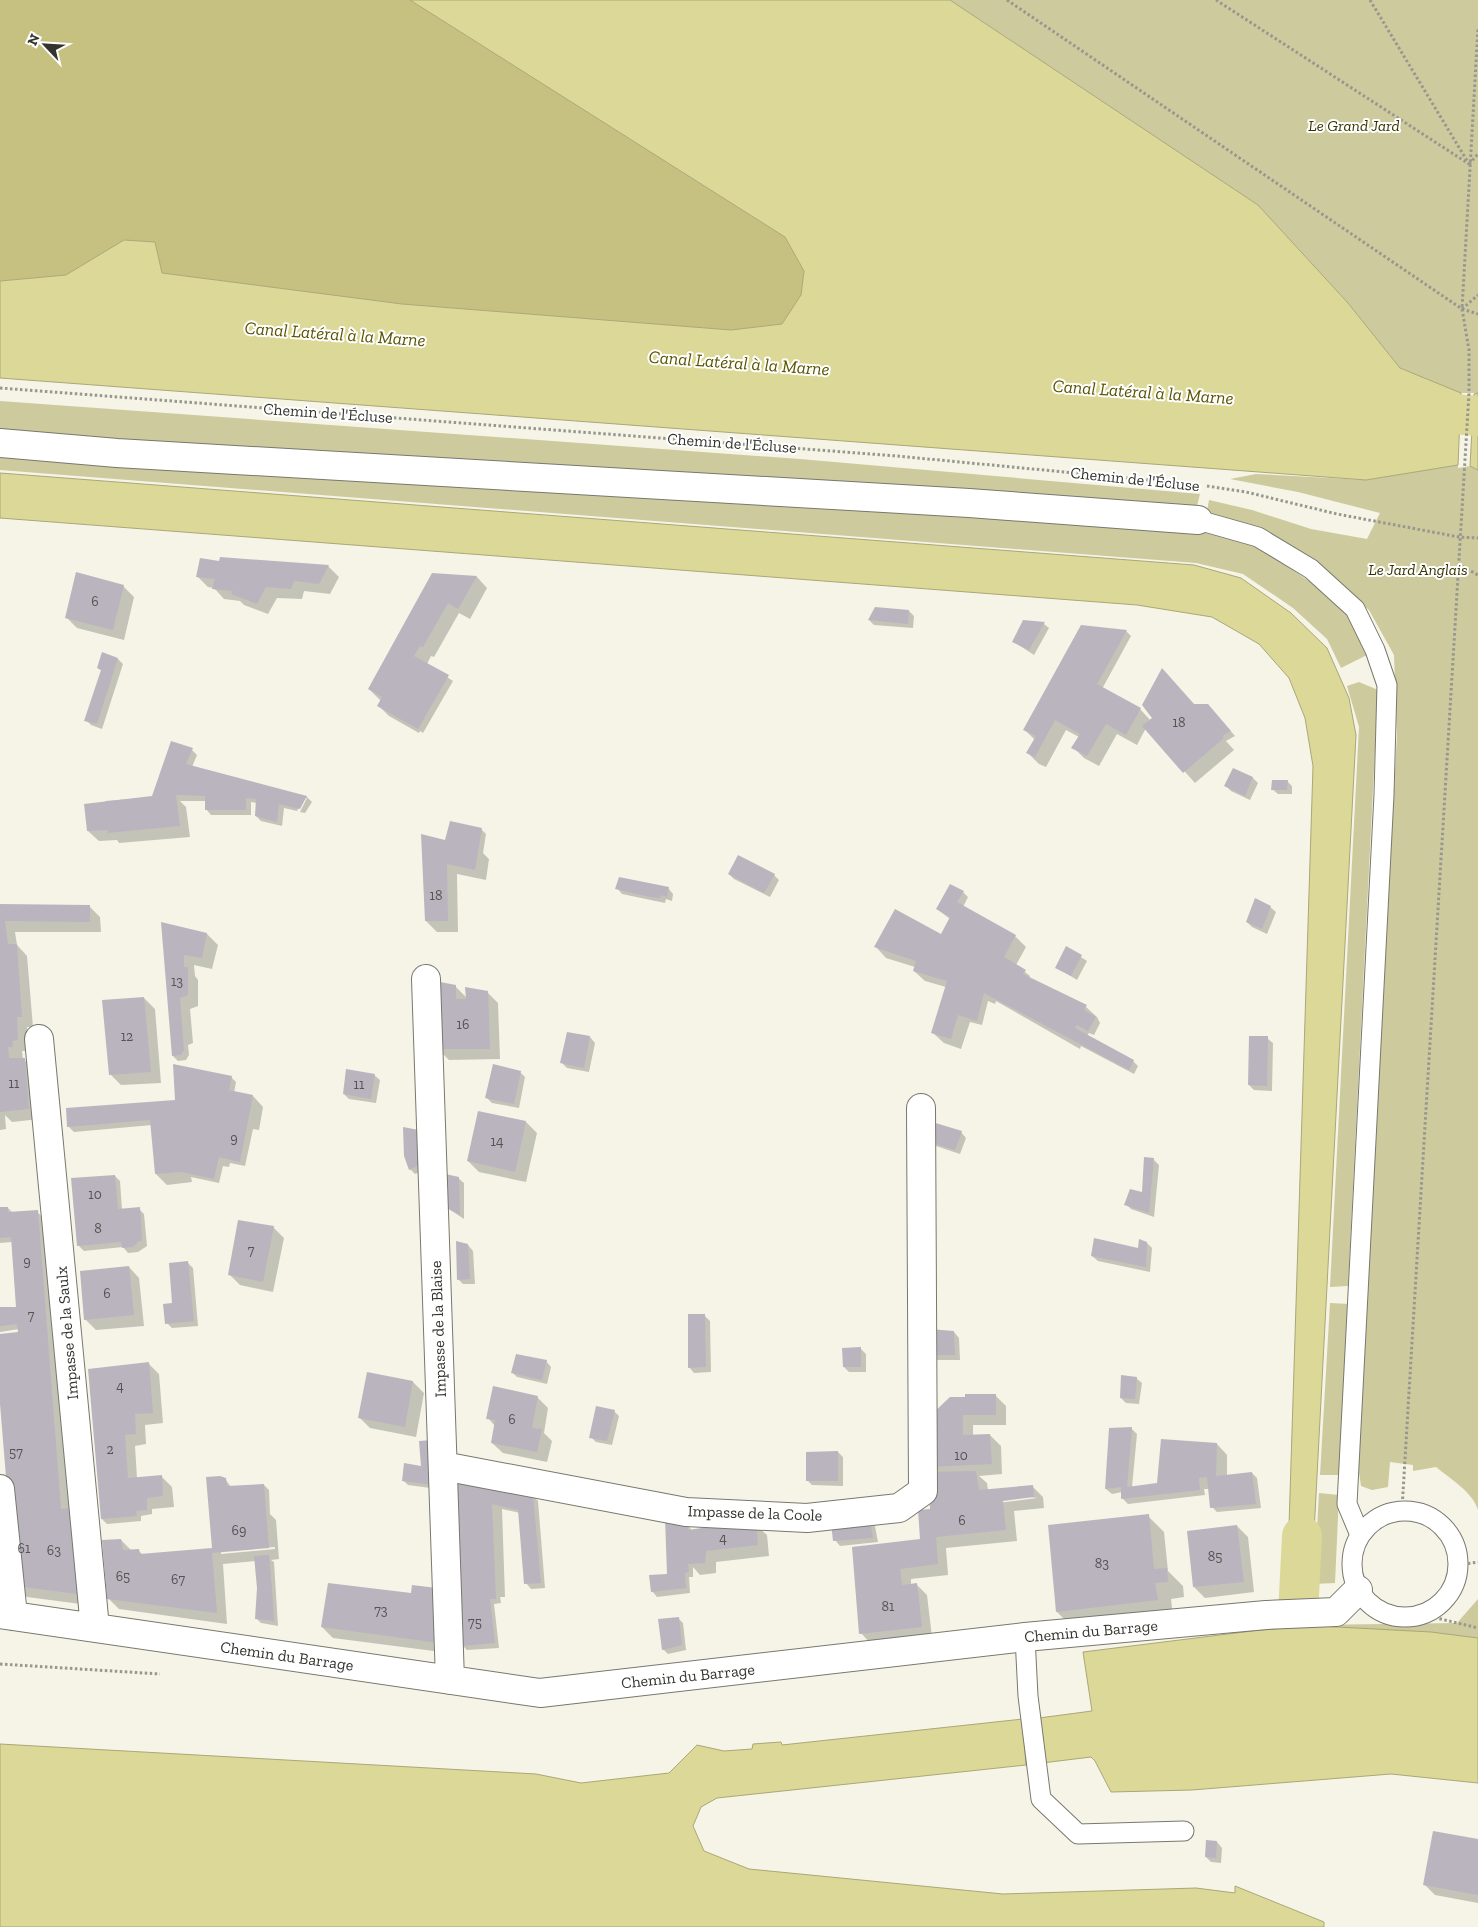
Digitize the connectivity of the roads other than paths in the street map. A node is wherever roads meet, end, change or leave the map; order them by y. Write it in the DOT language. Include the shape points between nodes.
graph roads {
  1 [pos="0,443"];
  2 [pos="1198,520"];
  3 [pos="426,979"];
  4 [pos="39,1039"];
  5 [pos="921,1108"];
  6 [pos="443,1466"];
  7 [pos="0,1490"];
  8 [pos="1360,1535"];
  9 [pos="1358,1590"];
  10 [pos="6,1615"];
  11 [pos="95,1628"];
  12 [pos="1025,1637"];
  13 [pos="450,1680"];
  14 [pos="1184,1831"];
  1 -- 2 [label="street" via="116,453 950,502"];
  2 -- 8 [label="lane" via="1258,537 1311,569 1356,609 1375,650 1386,685 1384,795 1347,1504"];
  3 -- 6 [label="street, Impasse de la Blaise"];
  4 -- 11 [label="street, Impasse de la Saulx"];
  5 -- 6 [label="street, Impasse de la Coole" via="922,1491 899,1508 807,1518 686,1512"];
  6 -- 13 [label="street, Impasse de la Blaise"];
  7 -- 10 [label="street, Chemin du Barrage"];
  8 -- 9 [label="lane" via="1352,1562"];
  8 -- 9 [label="lane" via="1373,1522 1402,1509 1423,1514 1438,1522 1449,1534 1456,1549 1458,1565 1447,1596 1435,1608 1420,1614 1402,1617 1385,1613 1370,1604"];
  9 -- 12 [label="street, Chemin du Barrage" via="1336,1612 1266,1615"];
  10 -- 11 [label="street, Chemin du Barrage"];
  11 -- 13 [label="street, Chemin du Barrage"];
  12 -- 13 [label="street, Chemin du Barrage" via="540,1693"];
  12 -- 14 [label="lane" via="1028,1696 1041,1799 1078,1834"];
}
